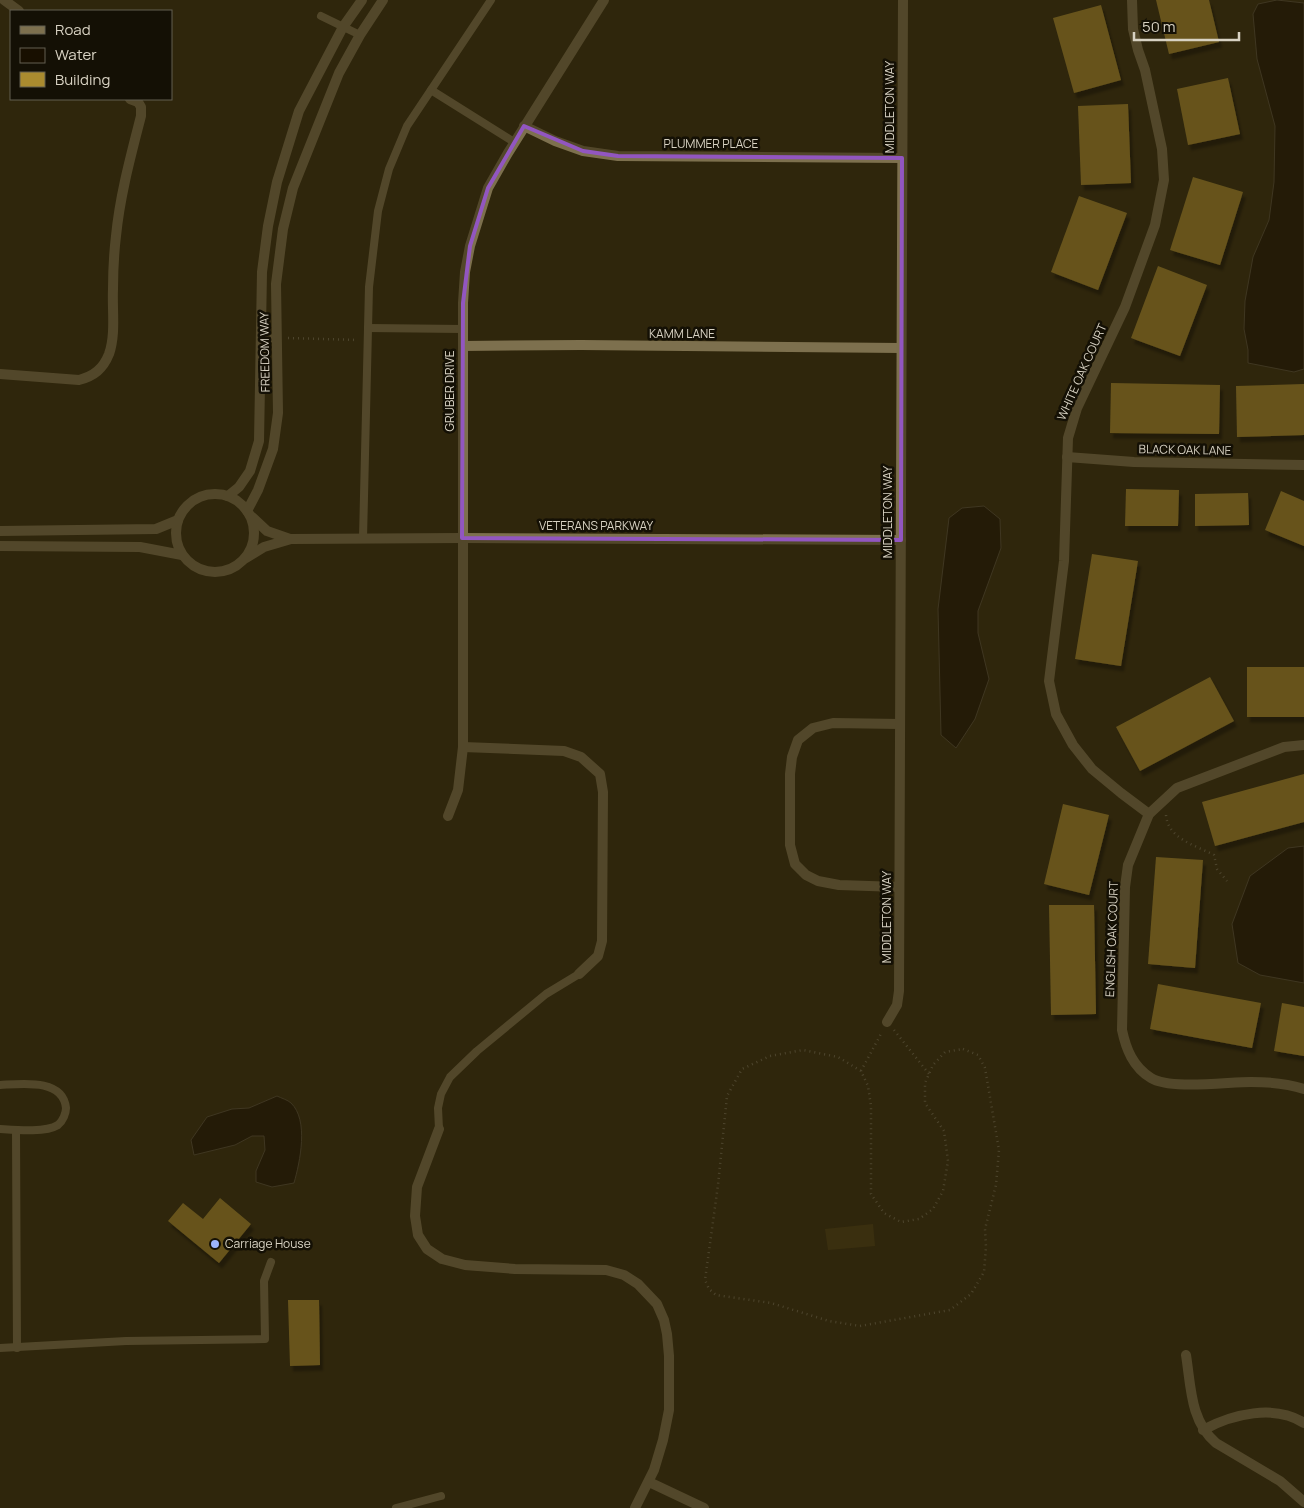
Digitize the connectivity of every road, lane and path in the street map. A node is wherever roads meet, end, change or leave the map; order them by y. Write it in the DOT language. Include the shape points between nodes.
graph roads {
  1 [pos="4,0"];
  2 [pos="362,0"];
  3 [pos="383,0"];
  4 [pos="491,0"];
  5 [pos="604,0"];
  6 [pos="903,0"];
  7 [pos="1132,0"];
  8 [pos="18,10"];
  9 [pos="321,16"];
  10 [pos="343,27"];
  11 [pos="360,35"];
  12 [pos="431,90"];
  13 [pos="133,100"];
  14 [pos="524,126"];
  15 [pos="514,142"];
  16 [pos="902,158"];
  17 [pos="277,182"];
  18 [pos="293,188"];
  19 [pos="368,328"];
  20 [pos="463,329"];
  21 [pos="277,338"];
  22 [pos="262,339"];
  23 [pos="368,340"];
  24 [pos="463,346"];
  25 [pos="902,348"];
  26 [pos="0,374"];
  27 [pos="1067,457"];
  28 [pos="1304,465"];
  29 [pos="228,496"];
  30 [pos="249,513"];
  31 [pos="178,520"];
  32 [pos="0,531"];
  33 [pos="363,538"];
  34 [pos="462,538"];
  35 [pos="291,539"];
  36 [pos="901,540"];
  37 [pos="0,546"];
  38 [pos="182,555"];
  39 [pos="246,558"];
  40 [pos="900,724"];
  41 [pos="1304,745"];
  42 [pos="462,747"];
  43 [pos="1149,814"];
  44 [pos="448,816"];
  45 [pos="1227,881"];
  46 [pos="899,887"];
  47 [pos="579,974"];
  48 [pos="887,1022"];
  49 [pos="861,1071"];
  50 [pos="929,1074"];
  51 [pos="0,1085"];
  52 [pos="1304,1089"];
  53 [pos="0,1129"];
  54 [pos="439,1129"];
  55 [pos="16,1130"];
  56 [pos="271,1262"];
  57 [pos="0,1348"];
  58 [pos="17,1348"];
  59 [pos="1186,1355"];
  60 [pos="1304,1423"];
  61 [pos="1203,1430"];
  62 [pos="649,1482"];
  63 [pos="440,1496"];
  64 [pos="1304,1502"];
  65 [pos="396,1508"];
  66 [pos="636,1508"];
  67 [pos="704,1508"];
  1 -- 8 [label="street"];
  2 -- 10 [label="street, FREEDOM WAY"];
  3 -- 11 [label="street, FREEDOM WAY"];
  4 -- 12 [label="lane"];
  5 -- 14 [label="street, GRUBER DRIVE"];
  6 -- 16 [label="street, MIDDLETON WAY"];
  7 -- 27 [label="street, WHITE OAK COURT" via="1138,50 1162,149 1164,180 1155,224 1125,307 1077,408 1068,438"];
  9 -- 10 [label="lane"];
  10 -- 11 [label="lane"];
  10 -- 17 [label="street, FREEDOM WAY" via="299,110"];
  11 -- 18 [label="street, FREEDOM WAY" via="332,87"];
  12 -- 15 [label="lane"];
  12 -- 19 [label="lane" via="407,126 389,169 378,211"];
  13 -- 26 [label="street" via="141,107 141,116 116,235 113,327 109,352 102,368 92,377 79,380"];
  14 -- 15 [label="street, GRUBER DRIVE"];
  14 -- 16 [label="street, PLUMMER PLACE" via="583,151 618,156"];
  15 -- 20 [label="street, GRUBER DRIVE" via="488,188 470,246 465,272"];
  16 -- 25 [label="street, MIDDLETON WAY"];
  17 -- 18 [label="street"];
  17 -- 22 [label="street, FREEDOM WAY" via="262,272"];
  18 -- 21 [label="street, FREEDOM WAY" via="283,229 276,284"];
  19 -- 20 [label="lane"];
  19 -- 23 [label="lane"];
  20 -- 24 [label="street, GRUBER DRIVE"];
  21 -- 22 [label="lane"];
  21 -- 23 [label="path"];
  21 -- 30 [label="street, FREEDOM WAY" via="278,413 273,449"];
  22 -- 29 [label="street, FREEDOM WAY" via="259,441 250,471"];
  23 -- 33 [label="lane"];
  24 -- 25 [label="street, KAMM LANE"];
  24 -- 34 [label="street, GRUBER DRIVE"];
  25 -- 36 [label="street, MIDDLETON WAY"];
  27 -- 28 [label="street, BLACK OAK LANE" via="1134,462"];
  27 -- 43 [label="street, WHITE OAK COURT" via="1064,561 1049,681 1056,714 1073,745 1092,769"];
  29 -- 30 [label="street" via="237,500"];
  29 -- 31 [label="street" via="216,494 193,501"];
  30 -- 35 [label="street, VETERANS PARKWAY" via="267,531"];
  30 -- 39 [label="street" via="254,537"];
  31 -- 32 [label="street" via="156,529"];
  31 -- 38 [label="street" via="177,544"];
  33 -- 34 [label="street, VETERANS PARKWAY"];
  33 -- 35 [label="street, VETERANS PARKWAY"];
  34 -- 36 [label="street, VETERANS PARKWAY"];
  34 -- 42 [label="street, GRUBER DRIVE"];
  35 -- 39 [label="street, VETERANS PARKWAY" via="264,547"];
  36 -- 40 [label="street, MIDDLETON WAY"];
  37 -- 38 [label="street" via="140,547"];
  38 -- 39 [label="street" via="191,564 214,573 237,566"];
  40 -- 46 [label="street, MIDDLETON WAY"];
  40 -- 46 [label="street" via="833,723 813,728 798,740 790,774 790,846 795,864 818,882"];
  41 -- 43 [label="street, ENGLISH OAK COURT" via="1284,747 1177,788"];
  42 -- 44 [label="street, GRUBER DRIVE" via="458,790"];
  42 -- 47 [label="street" via="564,751 581,757 600,774 603,792 602,941 598,956"];
  43 -- 45 [label="path" via="1166,812 1166,820 1174,835 1214,855 1218,869"];
  43 -- 52 [label="street, ENGLISH OAK COURT" via="1128,865 1125,887 1122,1030 1127,1050 1152,1079 1174,1084 1260,1082 1285,1083"];
  46 -- 48 [label="street, MIDDLETON WAY" via="899,991 897,1005"];
  47 -- 54 [label="lane" via="546,994 477,1050 450,1077 438,1108"];
  48 -- 49 [label="path"];
  48 -- 50 [label="path"];
  49 -- 50 [label="path" via="868,1086 871,1106 871,1194 884,1213 901,1222 920,1219 933,1209 943,1191 948,1161 944,1131 925,1103 925,1083"];
  49 -- 50 [label="path" via="838,1057 803,1050 770,1056 742,1070 726,1096 705,1280 716,1295 771,1303 829,1321 860,1326 950,1310 971,1294 984,1272 985,1229 996,1185 999,1150 985,1068 978,1055 963,1049 945,1052"];
  51 -- 55 [label="lane" via="52,1087 63,1096 66,1110 58,1125 43,1130"];
  53 -- 55 [label="lane"];
  54 -- 62 [label="street" via="416,1187 418,1235 427,1249 442,1259 465,1265 606,1270 624,1275 638,1284 657,1304 668,1334 669,1410"];
  55 -- 58 [label="lane"];
  56 -- 58 [label="lane" via="264,1281 265,1340"];
  57 -- 58 [label="lane"];
  59 -- 61 [label="street" via="1194,1408"];
  60 -- 61 [label="street" via="1283,1415 1251,1414 1219,1421"];
  61 -- 64 [label="street" via="1216,1443 1280,1481"];
  62 -- 66 [label="street"];
  62 -- 67 [label="street"];
  63 -- 65 [label="lane"];
}
